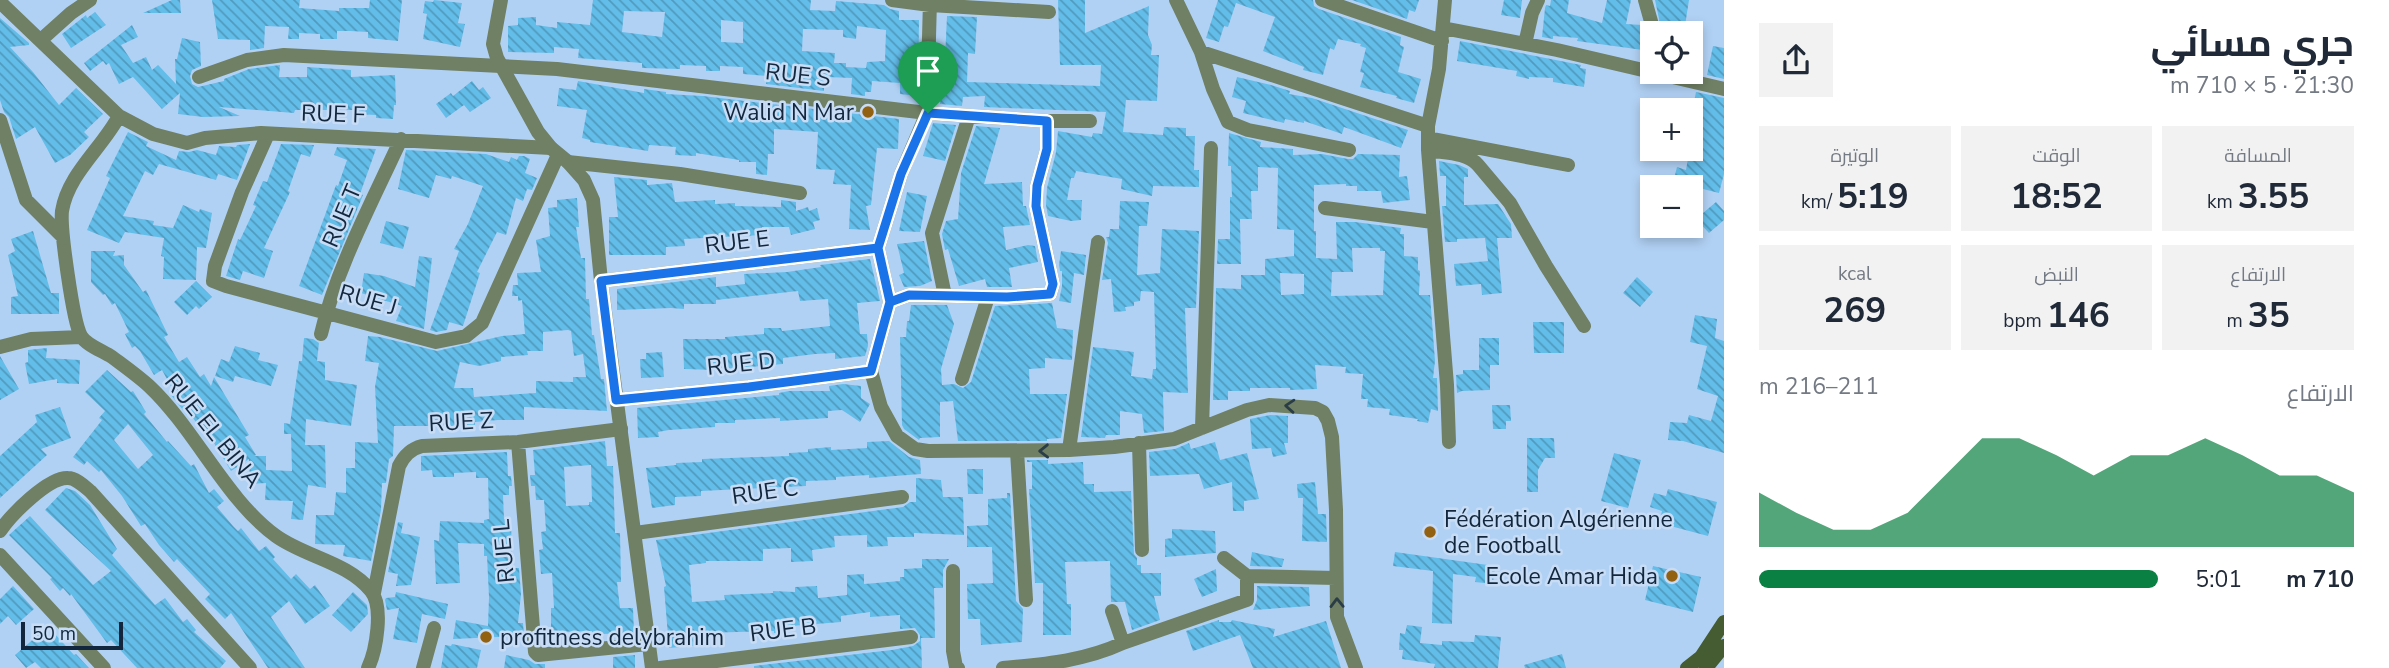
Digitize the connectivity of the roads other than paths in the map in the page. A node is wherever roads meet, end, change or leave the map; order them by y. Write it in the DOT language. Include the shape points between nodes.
graph roads {
  1 [pos="90,0"];
  2 [pos="500,0"];
  3 [pos="892,0"];
  4 [pos="1176,0"];
  5 [pos="1322,0"];
  6 [pos="1445,0"];
  7 [pos="1538,0"];
  8 [pos="1645,0"];
  9 [pos="0,2"];
  10 [pos="930,2"];
  11 [pos="1049,12"];
  12 [pos="1650,21"];
  13 [pos="1443,34"];
  14 [pos="42,39"];
  15 [pos="1525,44"];
  16 [pos="1201,52"];
  17 [pos="503,68"];
  18 [pos="199,77"];
  19 [pos="1724,89"];
  20 [pos="928,113"];
  21 [pos="969,116"];
  22 [pos="119,117"];
  23 [pos="0,120"];
  24 [pos="1047,121"];
  25 [pos="1090,121"];
  26 [pos="268,134"];
  27 [pos="1428,138"];
  28 [pos="401,139"];
  29 [pos="1211,148"];
  30 [pos="1349,150"];
  31 [pos="559,155"];
  32 [pos="1568,165"];
  33 [pos="800,193"];
  34 [pos="1325,208"];
  35 [pos="1433,222"];
  36 [pos="62,236"];
  37 [pos="1098,242"];
  38 [pos="878,248"];
  39 [pos="601,281"];
  40 [pos="945,296"];
  41 [pos="988,297"];
  42 [pos="890,302"];
  43 [pos="326,312"];
  44 [pos="1584,326"];
  45 [pos="321,334"];
  46 [pos="81,337"];
  47 [pos="0,348"];
  48 [pos="871,371"];
  49 [pos="962,379"];
  50 [pos="616,400"];
  51 [pos="1202,428"];
  52 [pos="621,429"];
  53 [pos="518,442"];
  54 [pos="1449,442"];
  55 [pos="1139,443"];
  56 [pos="1069,450"];
  57 [pos="1017,451"];
  58 [pos="902,497"];
  59 [pos="0,531"];
  60 [pos="635,533"];
  61 [pos="1142,550"];
  62 [pos="0,555"];
  63 [pos="1224,558"];
  64 [pos="953,571"];
  65 [pos="1247,576"];
  66 [pos="1336,578"];
  67 [pos="374,593"];
  68 [pos="1026,600"];
  69 [pos="1112,611"];
  70 [pos="1724,622"];
  71 [pos="434,628"];
  72 [pos="911,637"];
  73 [pos="1124,643"];
  74 [pos="648,644"];
  75 [pos="1724,646"];
  76 [pos="104,668"];
  77 [pos="250,668"];
  78 [pos="369,668"];
  79 [pos="424,668"];
  80 [pos="652,668"];
  81 [pos="660,668"];
  82 [pos="958,668"];
  83 [pos="1003,668"];
  84 [pos="1356,668"];
  85 [pos="1687,668"];
  86 [pos="1706,668"];
  1 -- 14 [label="street"];
  2 -- 17 [label="street" via="493,44"];
  3 -- 10 [label="street"];
  4 -- 16 [label="street"];
  5 -- 13 [label="street"];
  6 -- 13 [label="street"];
  7 -- 15 [label="street"];
  8 -- 12 [label="street"];
  9 -- 14 [label="street"];
  10 -- 11 [label="street"];
  10 -- 20 [label="street"];
  13 -- 15 [label="street"];
  13 -- 27 [label="street"];
  14 -- 22 [label="street"];
  15 -- 19 [label="street"];
  16 -- 27 [label="street"];
  16 -- 30 [label="street" via="1228,122"];
  17 -- 18 [label="street, RUE S" via="284,55 247,60"];
  17 -- 20 [label="street, RUE S" via="557,69"];
  17 -- 31 [label="street" via="525,111"];
  20 -- 21 [label="street, RUE S"];
  20 -- 38 [label="street" via="901,174"];
  21 -- 24 [label="street, RUE S"];
  21 -- 40 [label="street" via="932,233"];
  22 -- 26 [label="street, RUE F" via="153,134 187,143"];
  22 -- 36 [label="street" via="67,195"];
  23 -- 36 [label="street" via="26,200"];
  24 -- 25 [label="street, RUE S"];
  24 -- 41 [label="street" via="1047,149 1036,206 1052,289 1046,295"];
  26 -- 28 [label="street, RUE F"];
  26 -- 43 [label="street, RUE J" via="242,192 213,281"];
  27 -- 32 [label="street"];
  27 -- 35 [label="street"];
  27 -- 44 [label="street" via="1473,159 1510,203"];
  28 -- 31 [label="street, RUE F"];
  28 -- 43 [label="street, RUE T"];
  29 -- 51 [label="street"];
  31 -- 33 [label="street, RUE F"];
  31 -- 39 [label="street" via="590,191"];
  31 -- 43 [label="street, RUE J" via="476,330 456,340 436,342"];
  34 -- 35 [label="street"];
  35 -- 54 [label="street"];
  36 -- 46 [label="street"];
  37 -- 56 [label="street"];
  38 -- 39 [label="street, RUE E"];
  38 -- 42 [label="street"];
  39 -- 50 [label="street"];
  40 -- 41 [label="street"];
  40 -- 42 [label="street" via="909,295"];
  41 -- 49 [label="street"];
  42 -- 48 [label="street"];
  43 -- 45 [label="street, RUE T"];
  46 -- 47 [label="street" via="31,339"];
  46 -- 67 [label="street, RUE EL BINA" via="150,387 261,523 289,544 345,570"];
  48 -- 50 [label="street, RUE D"];
  48 -- 57 [label="street" via="890,424 897,436 915,449"];
  50 -- 52 [label="street"];
  51 -- 55 [label="street" via="1174,439"];
  66 -- 51 [label="street, one-way" via="1332,437 1323,412 1269,405"];
  52 -- 53 [label="street, RUE Z"];
  52 -- 60 [label="street"];
  53 -- 67 [label="street, RUE Z" via="422,446 405,455"];
  53 -- 74 [label="street, RUE L" via="533,648 538,655"];
  55 -- 56 [label="street"];
  55 -- 61 [label="street"];
  56 -- 57 [label="street, one-way"];
  57 -- 68 [label="street"];
  58 -- 60 [label="street, RUE C"];
  59 -- 77 [label="street" via="50,484 68,478 75,481 91,492"];
  60 -- 74 [label="street"];
  62 -- 76 [label="street"];
  63 -- 65 [label="street"];
  64 -- 82 [label="street" via="953,651"];
  65 -- 66 [label="street"];
  65 -- 73 [label="street" via="1247,600"];
  84 -- 66 [label="street, one-way" via="1337,617"];
  67 -- 78 [label="street" via="377,639"];
  69 -- 73 [label="street"];
  70 -- 85 [label="main road" via="1701,657"];
  71 -- 79 [label="street"];
  72 -- 81 [label="street, RUE B"];
  73 -- 83 [label="street" via="1072,661"];
  74 -- 80 [label="street"];
  75 -- 86 [label="main road"];
}
